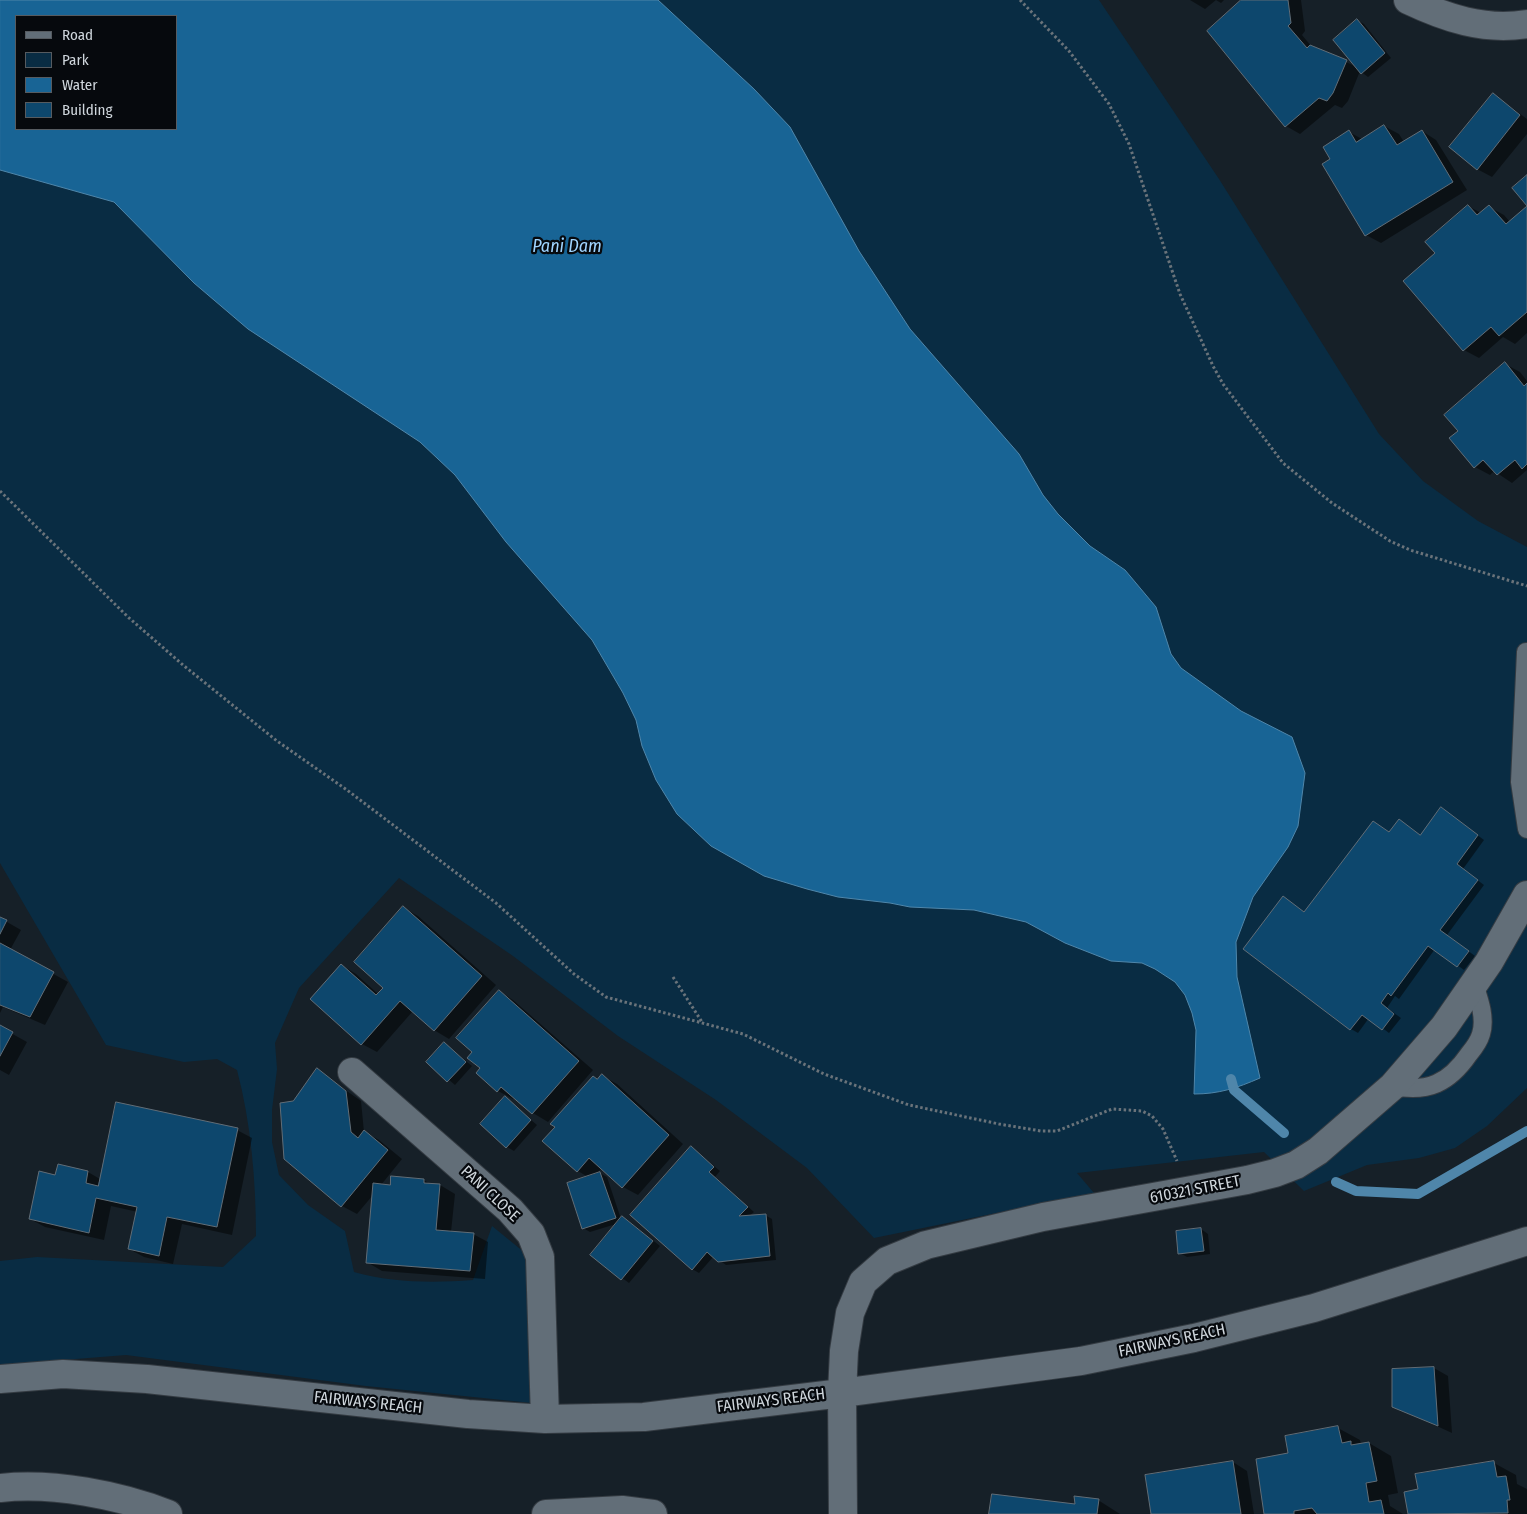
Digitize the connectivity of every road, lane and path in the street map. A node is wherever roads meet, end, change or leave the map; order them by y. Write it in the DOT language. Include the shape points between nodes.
graph roads {
  1 [pos="1020,0"];
  2 [pos="1408,0"];
  3 [pos="1527,24"];
  4 [pos="0,491"];
  5 [pos="1527,586"];
  6 [pos="1526,652"];
  7 [pos="1527,829"];
  8 [pos="1527,895"];
  9 [pos="673,977"];
  10 [pos="1474,984"];
  11 [pos="702,1022"];
  12 [pos="352,1072"];
  13 [pos="1393,1086"];
  14 [pos="1188,1189"];
  15 [pos="1527,1241"];
  16 [pos="0,1379"];
  17 [pos="842,1393"];
  18 [pos="545,1419"];
  19 [pos="0,1488"];
  20 [pos="168,1514"];
  21 [pos="546,1514"];
  22 [pos="653,1514"];
  23 [pos="843,1514"];
  1 -- 5 [label="path" via="1069,51 1109,104 1128,144 1180,294 1213,366 1283,463 1332,503 1390,541"];
  2 -- 3 [label="street" via="1442,16 1474,24 1509,27"];
  4 -- 11 [label="path" via="128,617 183,665 277,741 496,903 574,974 606,997"];
  6 -- 7 [label="lane" via="1520,782"];
  8 -- 10 [label="street, 610321 STREET"];
  9 -- 11 [label="path"];
  10 -- 13 [label="street, 610321 STREET" via="1444,1027"];
  10 -- 13 [label="lane" via="1482,1010 1481,1034 1461,1066 1430,1087 1412,1090"];
  11 -- 14 [label="path" via="743,1034 824,1074 909,1105 999,1124 1057,1131 1112,1110 1142,1111 1152,1116 1163,1129"];
  12 -- 18 [label="street, PANI CLOSE" via="510,1210 531,1234 540,1257"];
  13 -- 14 [label="street, 610321 STREET" via="1318,1151 1296,1165 1247,1180"];
  14 -- 17 [label="street, 610321 STREET" via="926,1245 887,1261 863,1282 850,1313"];
  15 -- 17 [label="street, FAIRWAYS REACH" via="1314,1308 1194,1338 1081,1361"];
  16 -- 18 [label="street, FAIRWAYS REACH" via="63,1374 137,1379 468,1414"];
  17 -- 18 [label="street, FAIRWAYS REACH" via="644,1417"];
  17 -- 23 [label="street, 610321 STREET"];
  19 -- 20 [label="street" via="71,1489 138,1502"];
  21 -- 22 [label="street" via="622,1510"];
}
